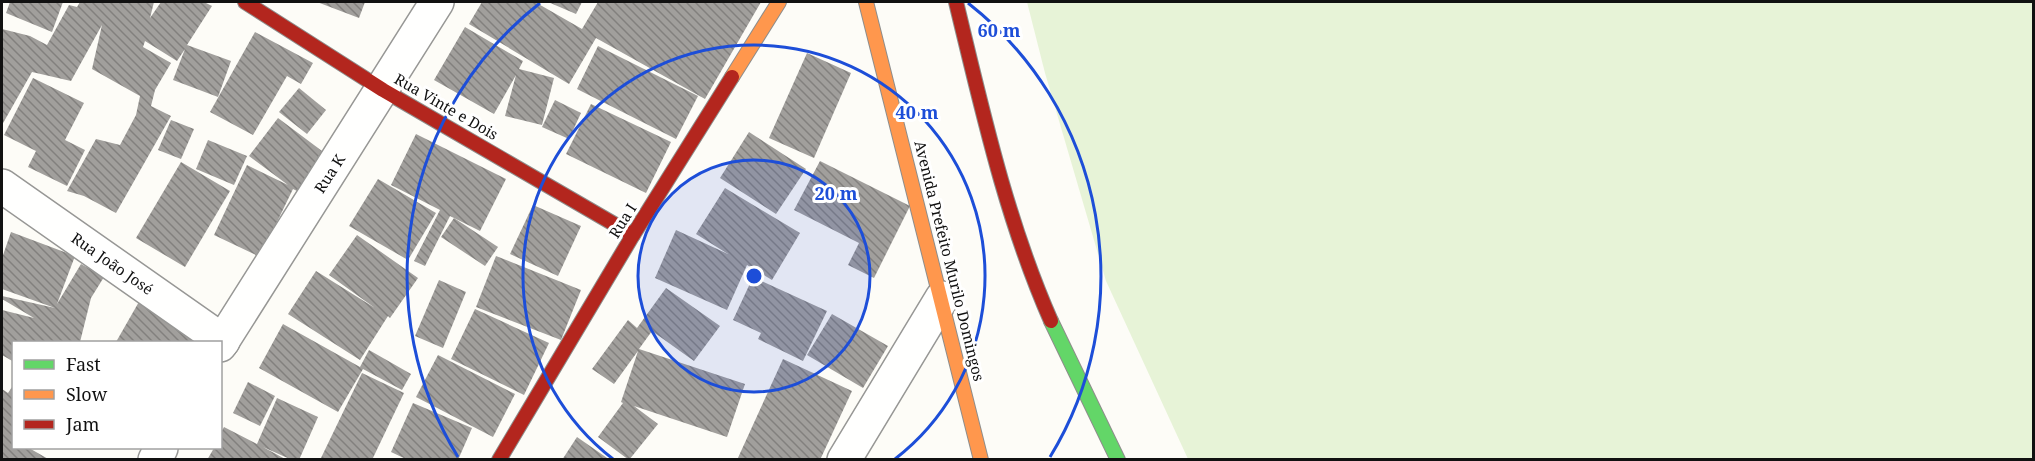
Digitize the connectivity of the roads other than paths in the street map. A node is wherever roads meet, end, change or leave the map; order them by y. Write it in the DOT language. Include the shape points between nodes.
graph roads {
  1 [pos="245,2"];
  2 [pos="437,2"];
  3 [pos="779,2"];
  4 [pos="866,2"];
  5 [pos="956,2"];
  6 [pos="383,90"];
  7 [pos="2,186"];
  8 [pos="633,235"];
  9 [pos="942,298"];
  10 [pos="219,341"];
  11 [pos="222,343"];
  12 [pos="499,459"];
  13 [pos="844,459"];
  14 [pos="981,459"];
  15 [pos="1118,459"];
  1 -- 6 [label="street, Rua Vinte e Dois"];
  2 -- 6 [label="street, Rua K"];
  3 -- 8 [label="street, Rua I"];
  4 -- 9 [label="street, Avenida Prefeito Murilo Domingos"];
  5 -- 15 [label="street" via="1009,206 1038,290"];
  6 -- 8 [label="street, Rua Vinte e Dois"];
  6 -- 11 [label="street, Rua K"];
  7 -- 10 [label="street, Rua João José"];
  8 -- 12 [label="street, Rua I"];
  9 -- 13 [label="street"];
  9 -- 14 [label="street, Avenida Prefeito Murilo Domingos"];
}
